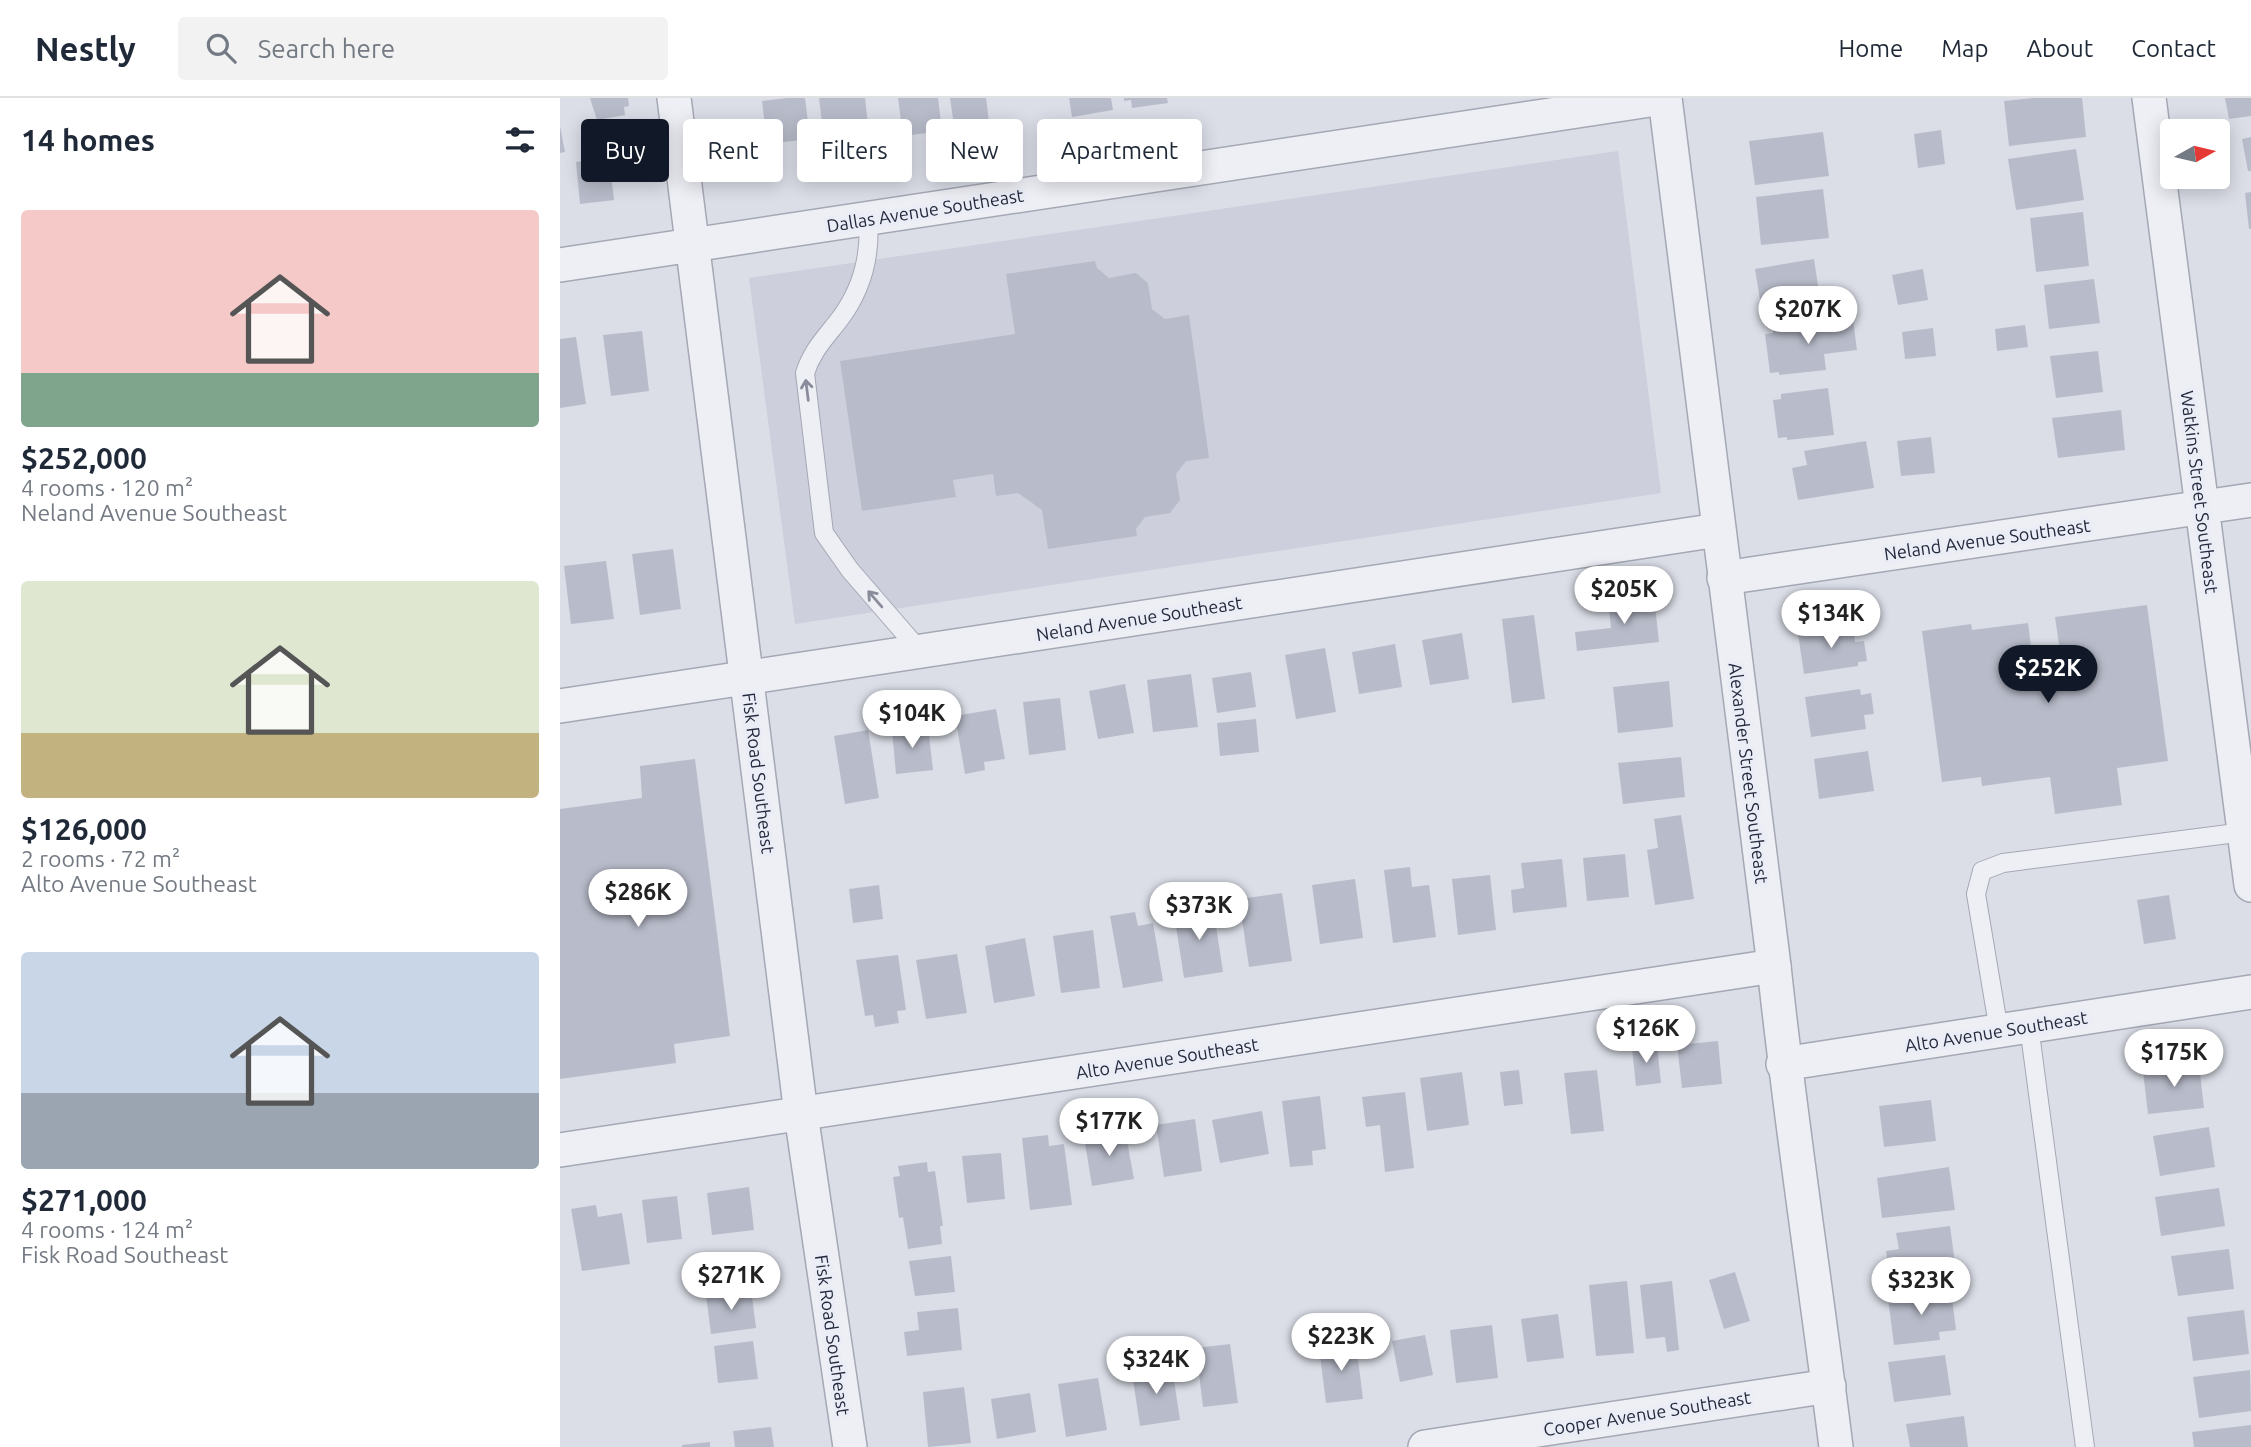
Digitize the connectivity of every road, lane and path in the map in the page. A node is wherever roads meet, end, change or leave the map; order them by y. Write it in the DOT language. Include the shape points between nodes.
graph roads {
  1 [pos="674,98"];
  2 [pos="1664,98"];
  3 [pos="2149,98"];
  4 [pos="868,218"];
  5 [pos="693,245"];
  6 [pos="560,265"];
  7 [pos="2251,500"];
  8 [pos="2202,507"];
  9 [pos="1718,530"];
  10 [pos="1724,578"];
  11 [pos="920,651"];
  12 [pos="747,677"];
  13 [pos="560,706"];
  14 [pos="2244,832"];
  15 [pos="2251,885"];
  16 [pos="1774,966"];
  17 [pos="2251,992"];
  18 [pos="2014,1028"];
  19 [pos="1783,1064"];
  20 [pos="801,1114"];
  21 [pos="560,1150"];
  22 [pos="1829,1386"];
  23 [pos="850,1447"];
  24 [pos="1425,1447"];
  25 [pos="1836,1447"];
  26 [pos="2085,1447"];
  1 -- 5 [label="street, Fisk Road Southeast"];
  2 -- 4 [label="street, Dallas Avenue Southeast"];
  2 -- 9 [label="street, Alexander Street Southeast"];
  3 -- 8 [label="street, Watkins Street Southeast"];
  4 -- 5 [label="street, Dallas Avenue Southeast"];
  11 -- 4 [label="lane, one-way" via="824,533 804,373 811,353 849,306 861,279 869,254"];
  5 -- 6 [label="street, Dallas Avenue Southeast"];
  5 -- 12 [label="street, Fisk Road Southeast"];
  7 -- 8 [label="street, Neland Avenue Southeast"];
  8 -- 10 [label="street, Neland Avenue Southeast"];
  8 -- 14 [label="street, Watkins Street Southeast"];
  9 -- 10 [label="street, Alexander Street Southeast"];
  9 -- 11 [label="street, Neland Avenue Southeast"];
  10 -- 16 [label="street, Alexander Street Southeast"];
  11 -- 12 [label="street, Neland Avenue Southeast"];
  12 -- 13 [label="street, Neland Avenue Southeast"];
  12 -- 20 [label="street, Fisk Road Southeast"];
  14 -- 15 [label="street, Watkins Street Southeast"];
  14 -- 18 [label="lane" via="2003,863 1982,871 1976,894"];
  16 -- 19 [label="street, Alexander Street Southeast"];
  16 -- 20 [label="street, Alto Avenue Southeast"];
  17 -- 18 [label="street, Alto Avenue Southeast"];
  18 -- 19 [label="street, Alto Avenue Southeast"];
  18 -- 26 [label="lane"];
  19 -- 22 [label="street, Alexander Street Southeast"];
  20 -- 21 [label="street, Alto Avenue Southeast"];
  20 -- 23 [label="street, Fisk Road Southeast"];
  22 -- 24 [label="street, Cooper Avenue Southeast"];
  22 -- 25 [label="street, Alexander Street Southeast"];
}
